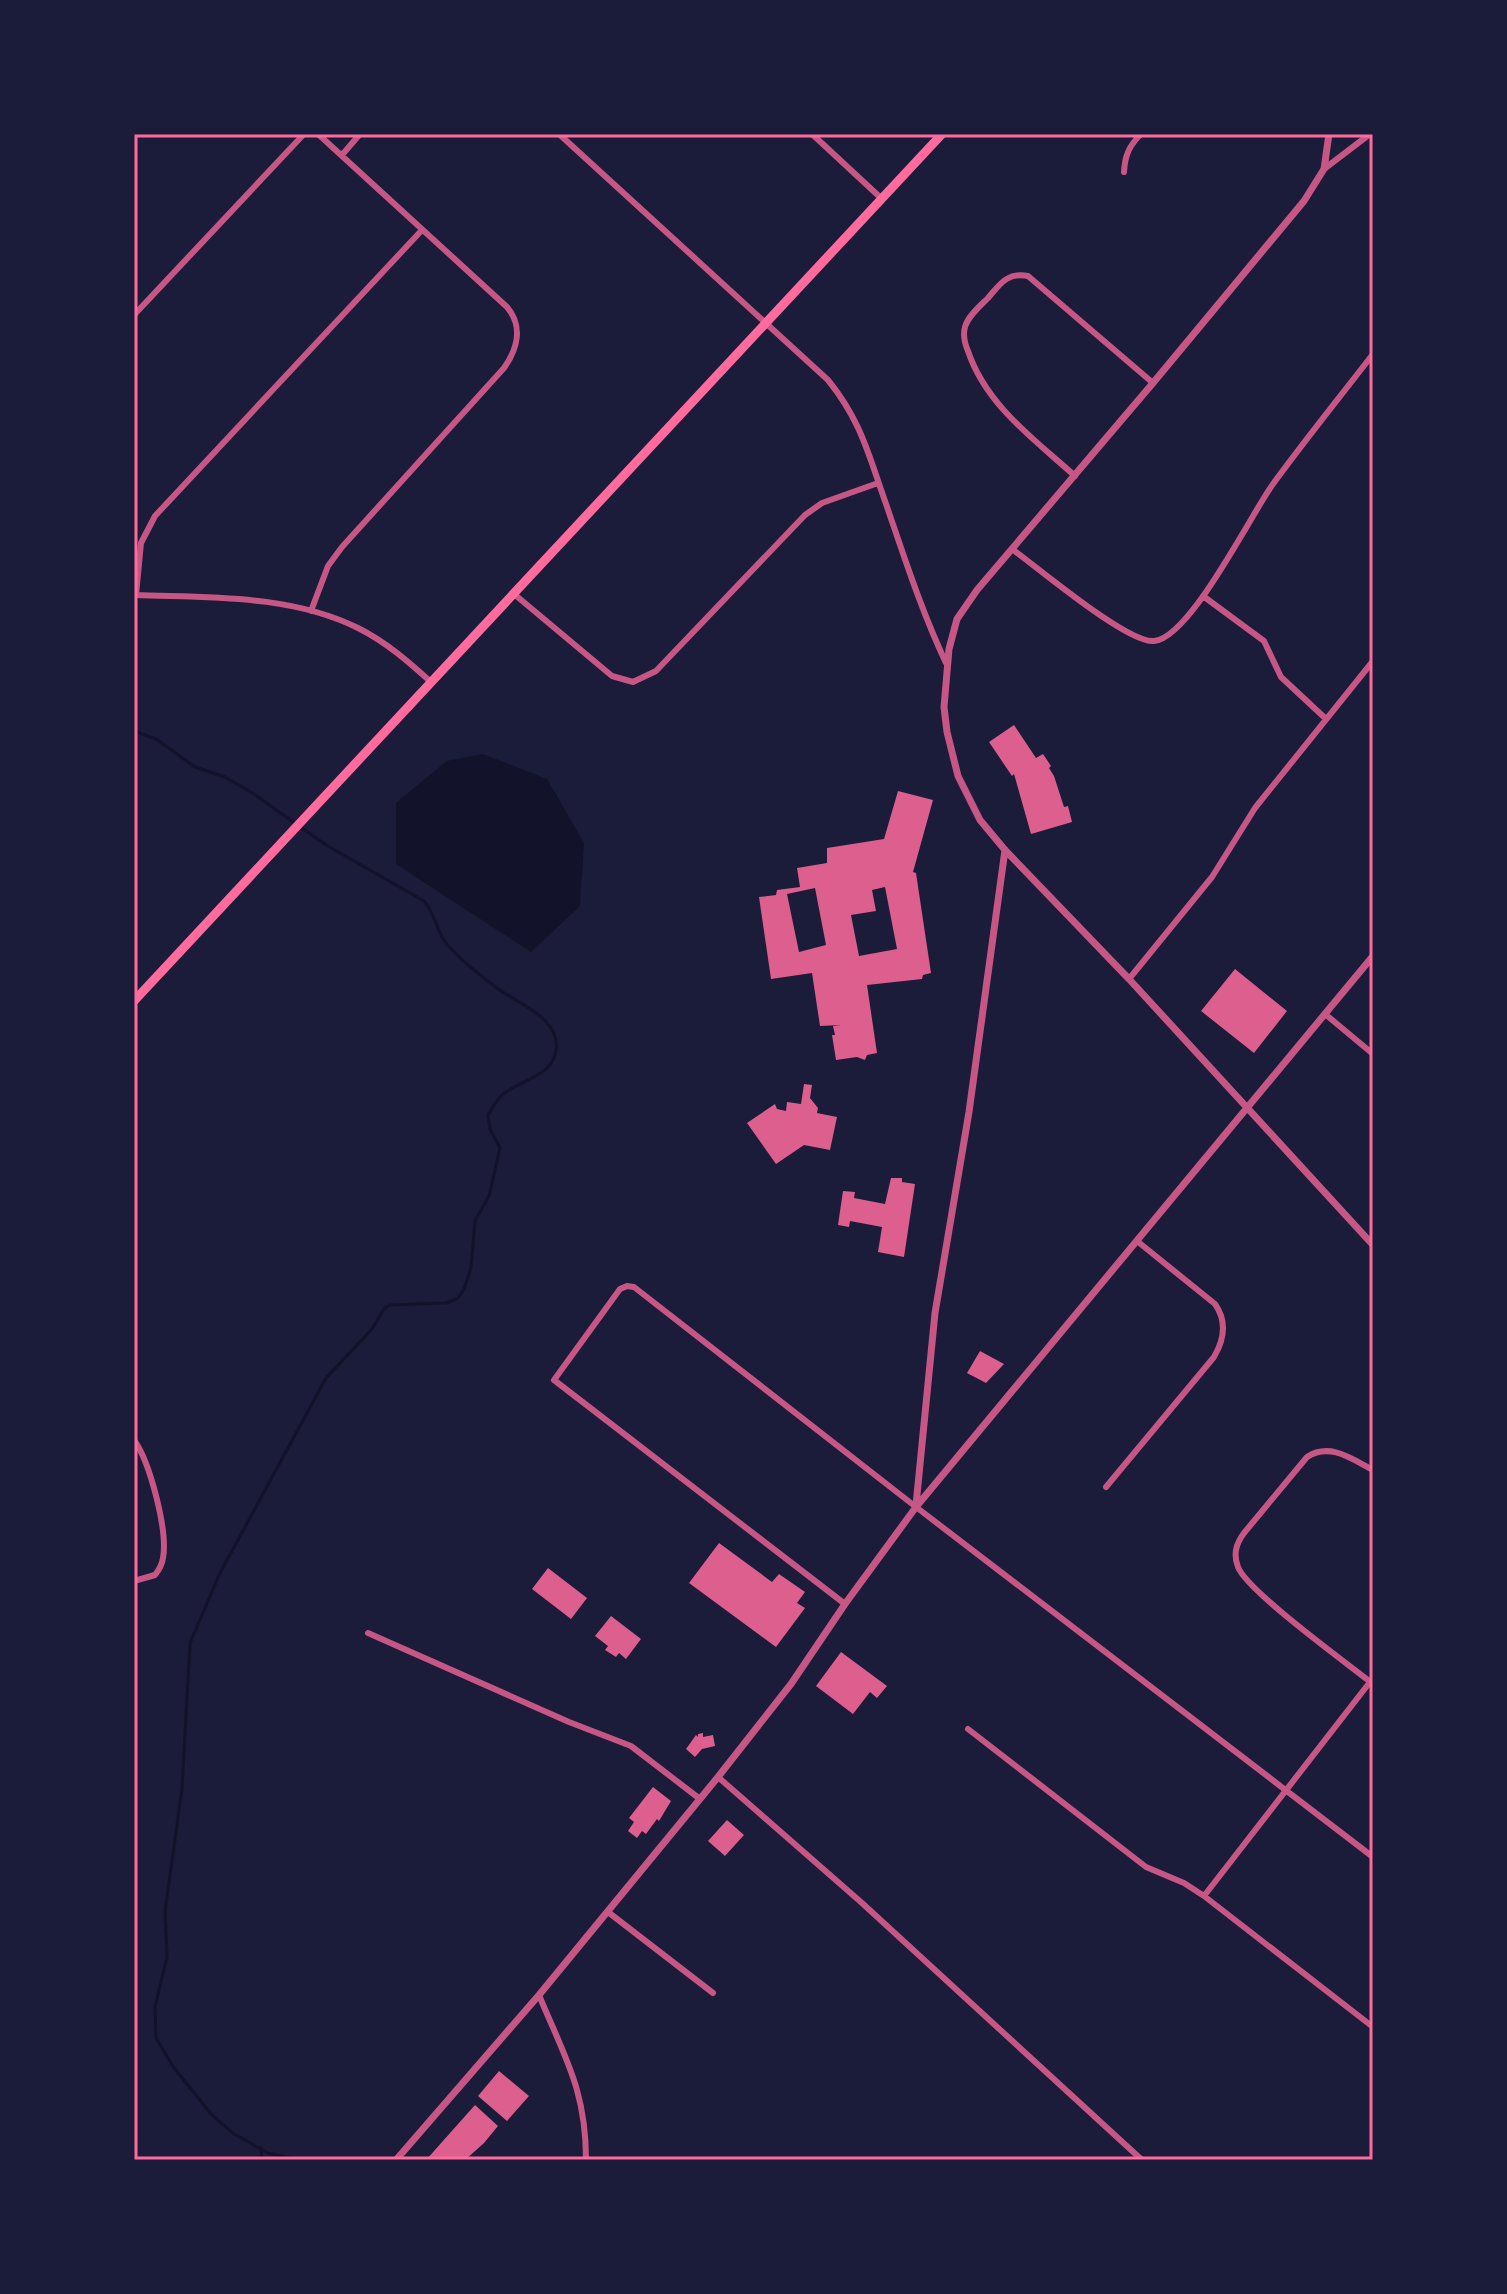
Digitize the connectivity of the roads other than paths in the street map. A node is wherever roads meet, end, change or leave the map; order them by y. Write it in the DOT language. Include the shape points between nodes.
graph roads {
  1 [pos="304,134"];
  2 [pos="318,134"];
  3 [pos="360,134"];
  4 [pos="559,134"];
  5 [pos="812,134"];
  6 [pos="942,134"];
  7 [pos="1141,134"];
  8 [pos="1329,134"];
  9 [pos="1370,134"];
  10 [pos="342,155"];
  11 [pos="1324,169"];
  12 [pos="1124,172"];
  13 [pos="882,199"];
  14 [pos="422,230"];
  15 [pos="134,315"];
  16 [pos="765,323"];
  17 [pos="1373,354"];
  18 [pos="1153,383"];
  19 [pos="1075,476"];
  20 [pos="878,483"];
  21 [pos="1012,549"];
  22 [pos="514,594"];
  23 [pos="135,595"];
  24 [pos="1203,596"];
  25 [pos="311,611"];
  26 [pos="1373,661"];
  27 [pos="946,663"];
  28 [pos="432,683"];
  29 [pos="1325,718"];
  30 [pos="1005,850"];
  31 [pos="1373,956"];
  32 [pos="1129,979"];
  33 [pos="134,1001"];
  34 [pos="1325,1014"];
  35 [pos="1373,1054"];
  36 [pos="1246,1107"];
  37 [pos="1137,1241"];
  38 [pos="1373,1245"];
  39 [pos="134,1440"];
  40 [pos="1373,1470"];
  41 [pos="1106,1487"];
  42 [pos="916,1507"];
  43 [pos="134,1581"];
  44 [pos="845,1604"];
  45 [pos="368,1633"];
  46 [pos="1372,1683"];
  47 [pos="968,1729"];
  48 [pos="718,1777"];
  49 [pos="1285,1790"];
  50 [pos="700,1799"];
  51 [pos="1373,1857"];
  52 [pos="1204,1896"];
  53 [pos="608,1912"];
  54 [pos="713,1993"];
  55 [pos="539,1995"];
  56 [pos="1373,2027"];
  57 [pos="396,2160"];
  58 [pos="586,2160"];
  59 [pos="1142,2160"];
  1 -- 15 [label="street"];
  2 -- 10 [label="street"];
  3 -- 10 [label="street"];
  4 -- 16 [label="street"];
  5 -- 13 [label="street"];
  6 -- 13 [label="main road"];
  7 -- 12 [label="street" via="1125,156"];
  8 -- 11 [label="street"];
  9 -- 11 [label="street"];
  10 -- 14 [label="street"];
  11 -- 18 [label="street" via="1304,201"];
  13 -- 16 [label="main road"];
  14 -- 23 [label="street" via="155,516 141,543"];
  14 -- 25 [label="street" via="514,315 515,348 504,368 342,547 328,566"];
  16 -- 20 [label="street" via="842,397"];
  16 -- 22 [label="main road"];
  17 -- 24 [label="street" via="1271,487"];
  18 -- 19 [label="street"];
  18 -- 19 [label="street" via="1028,276 1004,279 972,316 965,342 982,384 993,401"];
  19 -- 21 [label="street"];
  20 -- 22 [label="street" via="822,503 805,515 656,671 633,682 612,676"];
  20 -- 27 [label="street"];
  21 -- 24 [label="street" via="1144,640 1175,631"];
  21 -- 27 [label="street" via="957,619"];
  22 -- 28 [label="main road"];
  23 -- 25 [label="street" via="258,600"];
  24 -- 29 [label="street" via="1264,641 1281,677"];
  25 -- 28 [label="street" via="377,639"];
  26 -- 29 [label="street"];
  27 -- 30 [label="street" via="945,718 958,776 980,820"];
  28 -- 33 [label="main road"];
  29 -- 32 [label="street" via="1255,808 1212,877"];
  30 -- 32 [label="street"];
  30 -- 42 [label="street" via="935,1313"];
  31 -- 34 [label="street"];
  32 -- 36 [label="street"];
  34 -- 35 [label="street"];
  34 -- 36 [label="street"];
  36 -- 37 [label="street"];
  36 -- 38 [label="street"];
  37 -- 41 [label="street" via="1215,1304 1222,1338 1214,1357"];
  37 -- 42 [label="street"];
  39 -- 43 [label="street" via="150,1470 164,1549 155,1575"];
  40 -- 46 [label="street" via="1335,1451 1315,1451 1244,1533 1235,1553 1242,1575"];
  42 -- 44 [label="street"];
  42 -- 44 [label="street" via="634,1287 620,1289 554,1380"];
  42 -- 49 [label="street"];
  44 -- 48 [label="street"];
  45 -- 50 [label="street" via="631,1746"];
  46 -- 49 [label="street"];
  47 -- 52 [label="street" via="1146,1867"];
  48 -- 50 [label="street"];
  48 -- 59 [label="street"];
  49 -- 51 [label="street"];
  49 -- 52 [label="street"];
  50 -- 53 [label="street"];
  52 -- 56 [label="street"];
  53 -- 54 [label="street"];
  53 -- 55 [label="street"];
  55 -- 57 [label="street"];
  55 -- 58 [label="street" via="582,2099"];
}
